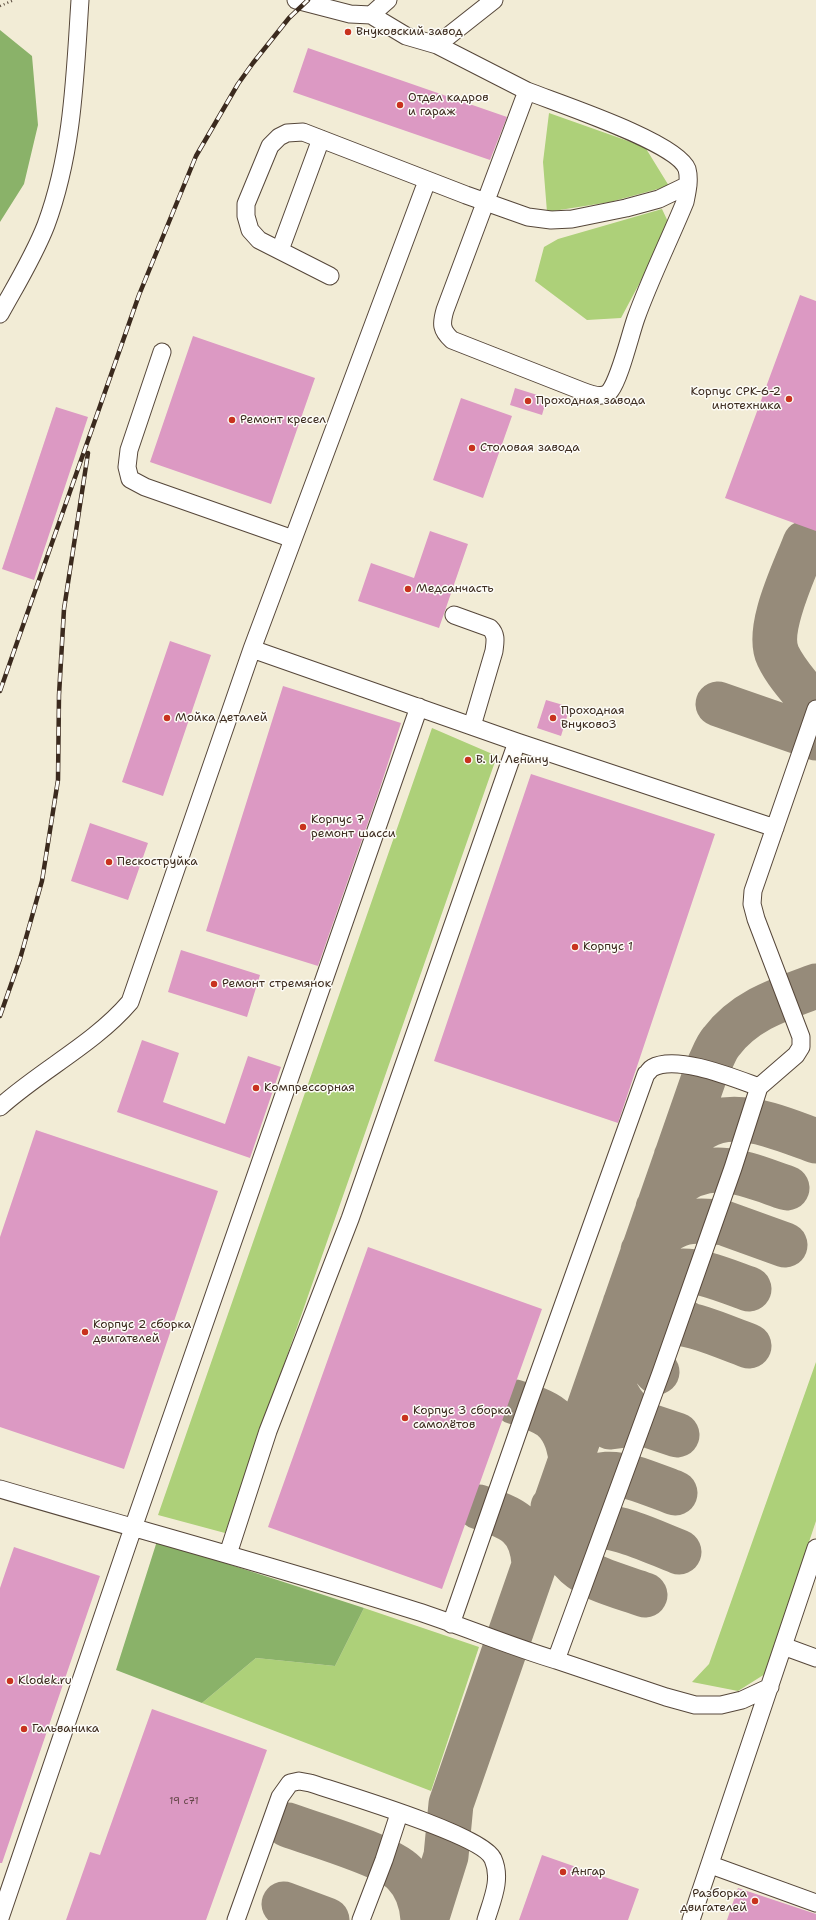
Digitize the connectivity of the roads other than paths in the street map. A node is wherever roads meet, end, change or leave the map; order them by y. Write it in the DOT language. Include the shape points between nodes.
graph roads {
  1 [pos="80,0"];
  2 [pos="296,0"];
  3 [pos="388,0"];
  4 [pos="494,0"];
  5 [pos="371,15"];
  6 [pos="437,45"];
  7 [pos="528,91"];
  8 [pos="321,139"];
  9 [pos="427,181"];
  10 [pos="688,185"];
  11 [pos="486,202"];
  12 [pos="280,250"];
  13 [pos="330,276"];
  14 [pos="0,314"];
  15 [pos="162,352"];
  16 [pos="293,538"];
  17 [pos="454,614"];
  18 [pos="252,649"];
  19 [pos="419,707"];
  20 [pos="816,709"];
  21 [pos="472,726"];
  22 [pos="517,742"];
  23 [pos="775,828"];
  24 [pos="759,1087"];
  25 [pos="0,1107"];
  26 [pos="0,1489"];
  27 [pos="133,1528"];
  28 [pos="816,1548"];
  29 [pos="228,1554"];
  30 [pos="452,1624"];
  31 [pos="783,1646"];
  32 [pos="816,1658"];
  33 [pos="556,1660"];
  34 [pos="770,1687"];
  35 [pos="399,1814"];
  36 [pos="711,1866"];
  37 [pos="816,1903"];
  38 [pos="0,1918"];
  39 [pos="236,1920"];
  40 [pos="361,1920"];
  41 [pos="486,1920"];
  42 [pos="691,1920"];
  1 -- 14 [label="street" via="72,113 58,185 40,238"];
  2 -- 5 [label="street" via="350,14"];
  3 -- 5 [label="street"];
  4 -- 6 [label="street"];
  5 -- 6 [label="street" via="406,36"];
  6 -- 7 [label="street"];
  7 -- 10 [label="street" via="646,137 676,156 686,168"];
  7 -- 11 [label="street"];
  8 -- 9 [label="street"];
  8 -- 12 [label="street"];
  8 -- 12 [label="street" via="302,132 279,136 270,146 246,204 250,230 259,240"];
  9 -- 11 [label="street"];
  9 -- 16 [label="street"];
  10 -- 11 [label="street" via="659,199 572,219 528,217"];
  10 -- 11 [label="street" via="686,202 637,317 616,378 610,391 603,395 582,391 452,340 445,334 442,322 445,310"];
  12 -- 13 [label="street"];
  15 -- 16 [label="street" via="129,450 127,467 130,479 145,487"];
  16 -- 18 [label="street"];
  17 -- 21 [label="street" via="490,628 496,639"];
  18 -- 19 [label="street"];
  18 -- 25 [label="street" via="130,1002 115,1019"];
  19 -- 21 [label="street"];
  19 -- 27 [label="street"];
  20 -- 23 [label="street"];
  21 -- 22 [label="street"];
  22 -- 23 [label="street"];
  22 -- 29 [label="street" via="350,1219 268,1431"];
  23 -- 24 [label="street" via="753,891 752,904 802,1037 801,1047 789,1063"];
  24 -- 30 [label="street" via="707,1069 674,1063 652,1068 646,1074"];
  24 -- 33 [label="street" via="661,1373"];
  26 -- 27 [label="street"];
  27 -- 29 [label="street"];
  27 -- 38 [label="street"];
  28 -- 31 [label="street"];
  29 -- 30 [label="street" via="418,1611"];
  30 -- 33 [label="street"];
  31 -- 32 [label="street"];
  31 -- 34 [label="street"];
  33 -- 34 [label="street" via="666,1697 695,1704 720,1705 742,1700"];
  34 -- 36 [label="street"];
  35 -- 39 [label="street" via="310,1783 290,1783 280,1797"];
  35 -- 40 [label="street"];
  35 -- 41 [label="street" via="473,1842 493,1857 498,1881"];
  36 -- 37 [label="street"];
  36 -- 42 [label="street"];
}
